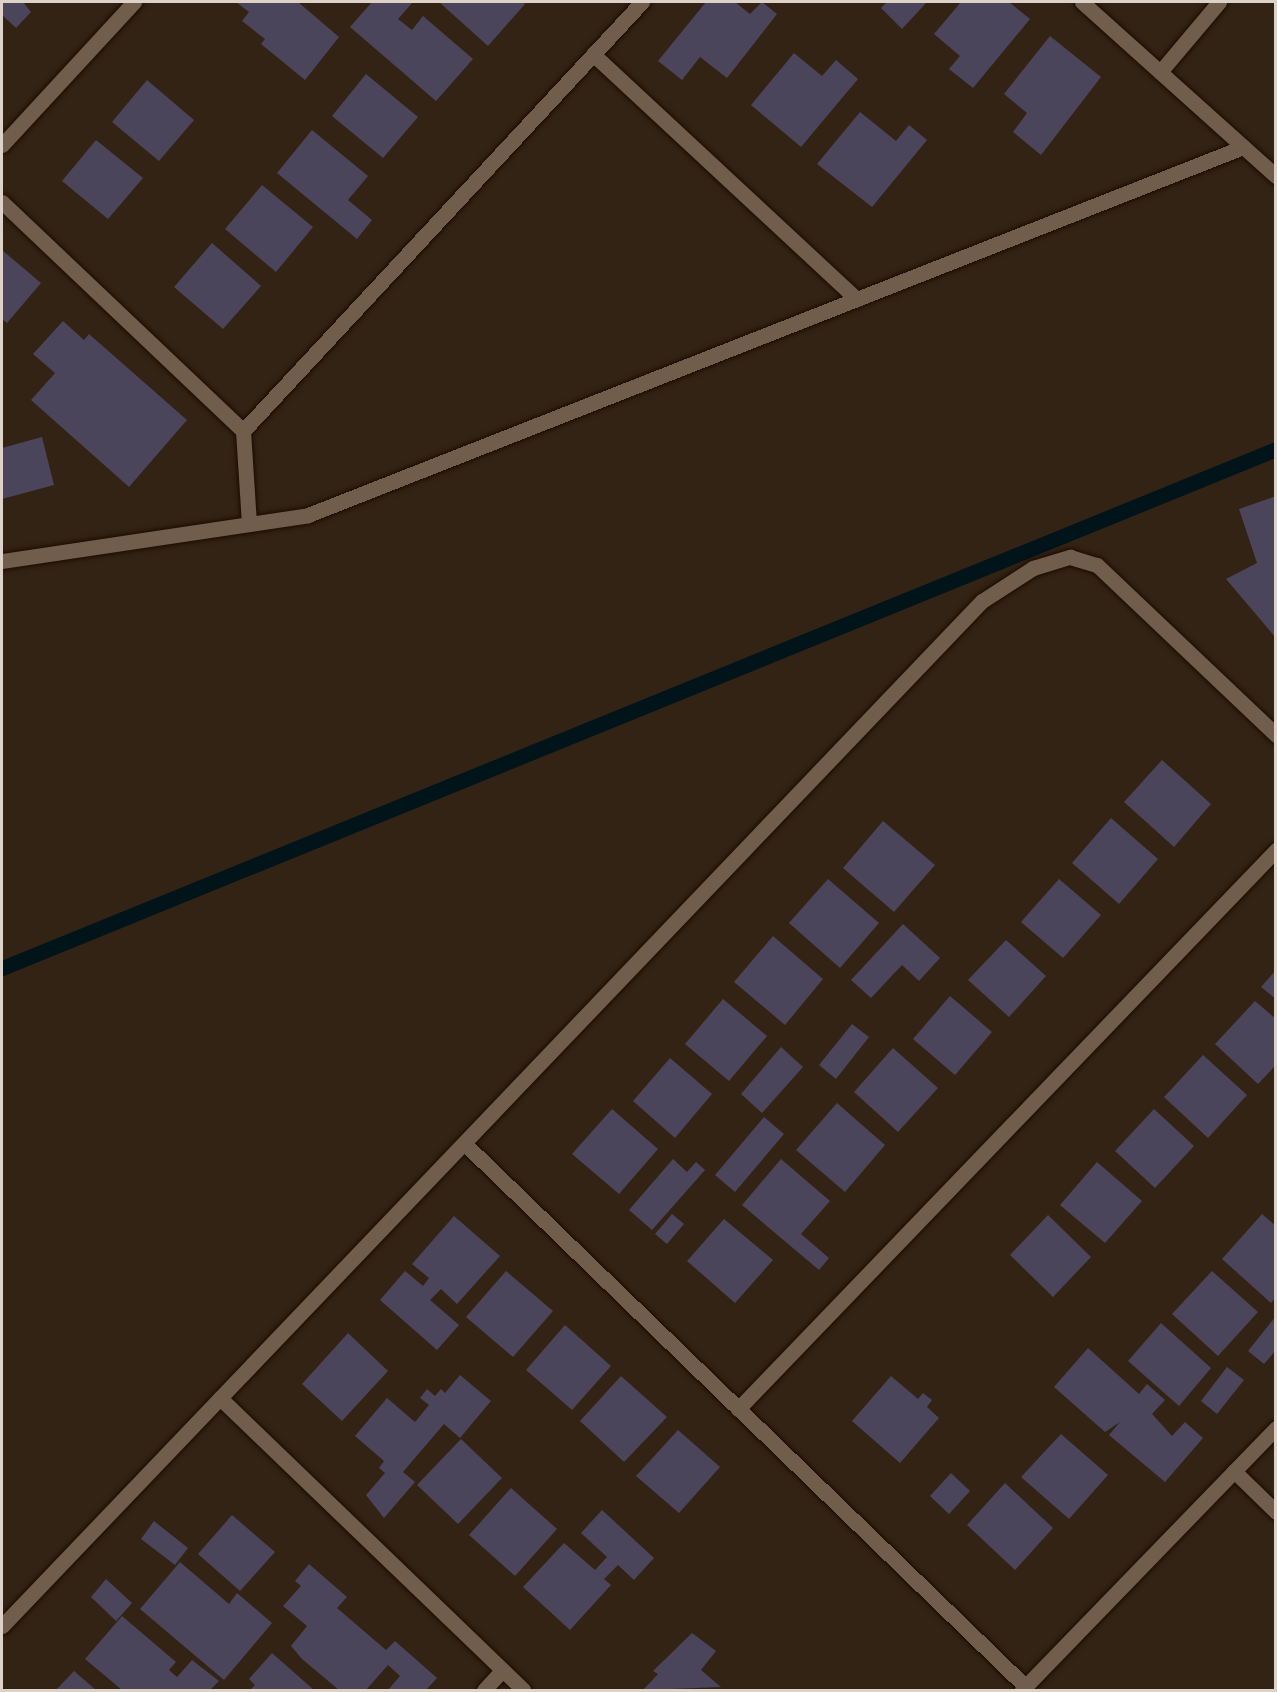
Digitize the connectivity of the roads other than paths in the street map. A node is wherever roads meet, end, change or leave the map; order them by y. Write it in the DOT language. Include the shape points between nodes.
graph roads {
  1 [pos="134,2"];
  2 [pos="642,2"];
  3 [pos="1082,2"];
  4 [pos="1219,2"];
  5 [pos="593,54"];
  6 [pos="1160,72"];
  7 [pos="2,145"];
  8 [pos="1244,147"];
  9 [pos="1275,176"];
  10 [pos="2,202"];
  11 [pos="857,299"];
  12 [pos="243,431"];
  13 [pos="249,524"];
  14 [pos="2,561"];
  15 [pos="1275,735"];
  16 [pos="1275,850"];
  17 [pos="464,1143"];
  18 [pos="220,1398"];
  19 [pos="738,1409"];
  20 [pos="1275,1428"];
  21 [pos="1233,1472"];
  22 [pos="1275,1512"];
  23 [pos="2,1626"];
  24 [pos="502,1671"];
  25 [pos="1024,1689"];
  26 [pos="484,1690"];
  27 [pos="523,1690"];
  1 -- 7 [label="street"];
  2 -- 5 [label="street"];
  3 -- 6 [label="street"];
  4 -- 6 [label="street"];
  5 -- 11 [label="street"];
  5 -- 12 [label="street"];
  6 -- 8 [label="street"];
  8 -- 9 [label="street"];
  8 -- 11 [label="street"];
  10 -- 12 [label="street"];
  11 -- 13 [label="street" via="308,515"];
  12 -- 13 [label="street"];
  13 -- 14 [label="street"];
  15 -- 17 [label="street" via="1097,565 1070,557 1033,568 982,601"];
  16 -- 19 [label="street"];
  17 -- 18 [label="street"];
  17 -- 19 [label="street"];
  18 -- 23 [label="street"];
  18 -- 24 [label="street"];
  19 -- 25 [label="street"];
  20 -- 21 [label="street"];
  21 -- 22 [label="street"];
  21 -- 25 [label="street"];
  24 -- 26 [label="street"];
  24 -- 27 [label="street"];
}
